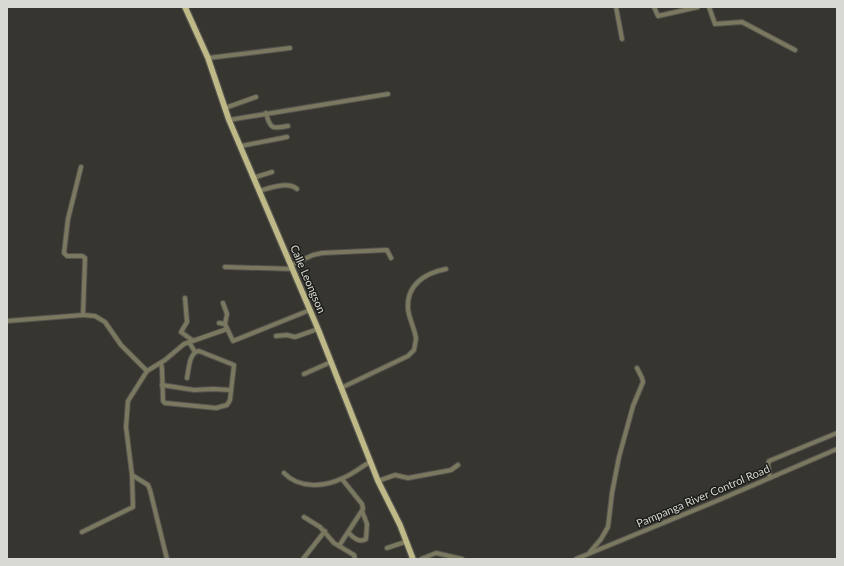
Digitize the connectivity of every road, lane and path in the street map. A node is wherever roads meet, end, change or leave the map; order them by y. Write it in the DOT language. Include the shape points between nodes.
graph roads {
  1 [pos="185,7"];
  2 [pos="616,7"];
  3 [pos="654,7"];
  4 [pos="698,7"];
  5 [pos="709,7"];
  6 [pos="622,39"];
  7 [pos="290,48"];
  8 [pos="795,50"];
  9 [pos="208,58"];
  10 [pos="388,94"];
  11 [pos="256,98"];
  12 [pos="225,108"];
  13 [pos="266,113"];
  14 [pos="229,120"];
  15 [pos="288,126"];
  16 [pos="287,137"];
  17 [pos="241,146"];
  18 [pos="81,167"];
  19 [pos="272,172"];
  20 [pos="253,178"];
  21 [pos="297,189"];
  22 [pos="259,191"];
  23 [pos="391,258"];
  24 [pos="226,267"];
  25 [pos="292,267"];
  26 [pos="446,269"];
  27 [pos="185,298"];
  28 [pos="223,303"];
  29 [pos="310,310"];
  30 [pos="83,315"];
  31 [pos="7,321"];
  32 [pos="219,323"];
  33 [pos="226,326"];
  34 [pos="318,329"];
  35 [pos="276,336"];
  36 [pos="190,341"];
  37 [pos="195,352"];
  38 [pos="331,362"];
  39 [pos="161,363"];
  40 [pos="636,368"];
  41 [pos="147,371"];
  42 [pos="304,374"];
  43 [pos="187,378"];
  44 [pos="162,385"];
  45 [pos="342,388"];
  46 [pos="230,390"];
  47 [pos="837,433"];
  48 [pos="837,449"];
  49 [pos="370,462"];
  50 [pos="458,465"];
  51 [pos="284,473"];
  52 [pos="132,475"];
  53 [pos="770,478"];
  54 [pos="342,479"];
  55 [pos="378,481"];
  56 [pos="362,511"];
  57 [pos="304,517"];
  58 [pos="325,531"];
  59 [pos="82,532"];
  60 [pos="349,533"];
  61 [pos="405,542"];
  62 [pos="339,546"];
  63 [pos="387,548"];
  64 [pos="590,553"];
  65 [pos="167,559"];
  66 [pos="303,559"];
  67 [pos="354,559"];
  68 [pos="412,559"];
  69 [pos="421,559"];
  70 [pos="462,559"];
  71 [pos="576,559"];
  1 -- 9 [label="main road, Calle Leongson"];
  2 -- 6 [label="street"];
  3 -- 4 [label="street" via="658,16"];
  5 -- 8 [label="street" via="715,24 742,22"];
  7 -- 9 [label="street"];
  9 -- 12 [label="main road, Calle Leongson"];
  10 -- 13 [label="street"];
  11 -- 12 [label="street"];
  12 -- 14 [label="main road, Calle Leongson"];
  13 -- 14 [label="street"];
  13 -- 15 [label="street" via="271,127"];
  14 -- 17 [label="main road, Calle Leongson"];
  16 -- 17 [label="street"];
  17 -- 20 [label="main road, Calle Leongson"];
  18 -- 30 [label="street" via="68,219 64,253 67,256 85,258"];
  19 -- 20 [label="street"];
  20 -- 22 [label="main road, Calle Leongson"];
  21 -- 22 [label="street" via="283,186"];
  22 -- 25 [label="main road, Calle Leongson"];
  23 -- 25 [label="street" via="387,250 346,251 313,255"];
  24 -- 25 [label="street"];
  25 -- 29 [label="main road, Calle Leongson"];
  26 -- 45 [label="street" via="429,273 412,289 408,309 416,344 411,353"];
  27 -- 36 [label="street" via="187,323 181,332"];
  28 -- 33 [label="street" via="227,314"];
  29 -- 33 [label="street" via="233,341"];
  29 -- 34 [label="main road, Calle Leongson"];
  30 -- 31 [label="street"];
  30 -- 41 [label="street" via="95,316 105,322 121,345"];
  32 -- 33 [label="street"];
  33 -- 36 [label="street"];
  34 -- 35 [label="street" via="295,337"];
  34 -- 38 [label="main road, Calle Leongson"];
  36 -- 37 [label="street"];
  36 -- 39 [label="street"];
  37 -- 43 [label="street" via="191,358"];
  37 -- 46 [label="street" via="200,351 234,365"];
  38 -- 42 [label="street"];
  38 -- 45 [label="main road, Calle Leongson"];
  39 -- 41 [label="street"];
  39 -- 44 [label="street"];
  40 -- 64 [label="street" via="643,382 633,406 619,457 608,527"];
  41 -- 52 [label="street" via="128,402 126,427"];
  44 -- 46 [label="street" via="194,390"];
  44 -- 46 [label="street" via="165,403 216,408 228,405"];
  45 -- 49 [label="main road, Calle Leongson"];
  47 -- 53 [label="street" via="769,461"];
  48 -- 53 [label="street, Pampanga River Control Road"];
  49 -- 54 [label="street"];
  49 -- 55 [label="main road, Calle Leongson"];
  50 -- 55 [label="street" via="446,472 408,478 395,474"];
  51 -- 54 [label="street" via="289,479 307,485 326,484"];
  52 -- 59 [label="street" via="132,508"];
  52 -- 65 [label="street" via="148,485"];
  53 -- 64 [label="street, Pampanga River Control Road"];
  54 -- 56 [label="street" via="362,504"];
  55 -- 61 [label="main road, Calle Leongson" via="400,525"];
  56 -- 60 [label="street"];
  56 -- 60 [label="street" via="367,524 366,539 358,540"];
  57 -- 58 [label="street"];
  58 -- 62 [label="street" via="334,544"];
  58 -- 66 [label="street"];
  60 -- 62 [label="street"];
  61 -- 63 [label="street"];
  61 -- 68 [label="main road, Calle Leongson"];
  62 -- 67 [label="street" via="354,556"];
  64 -- 71 [label="street, Pampanga River Control Road"];
  69 -- 70 [label="street" via="436,553"];
}
